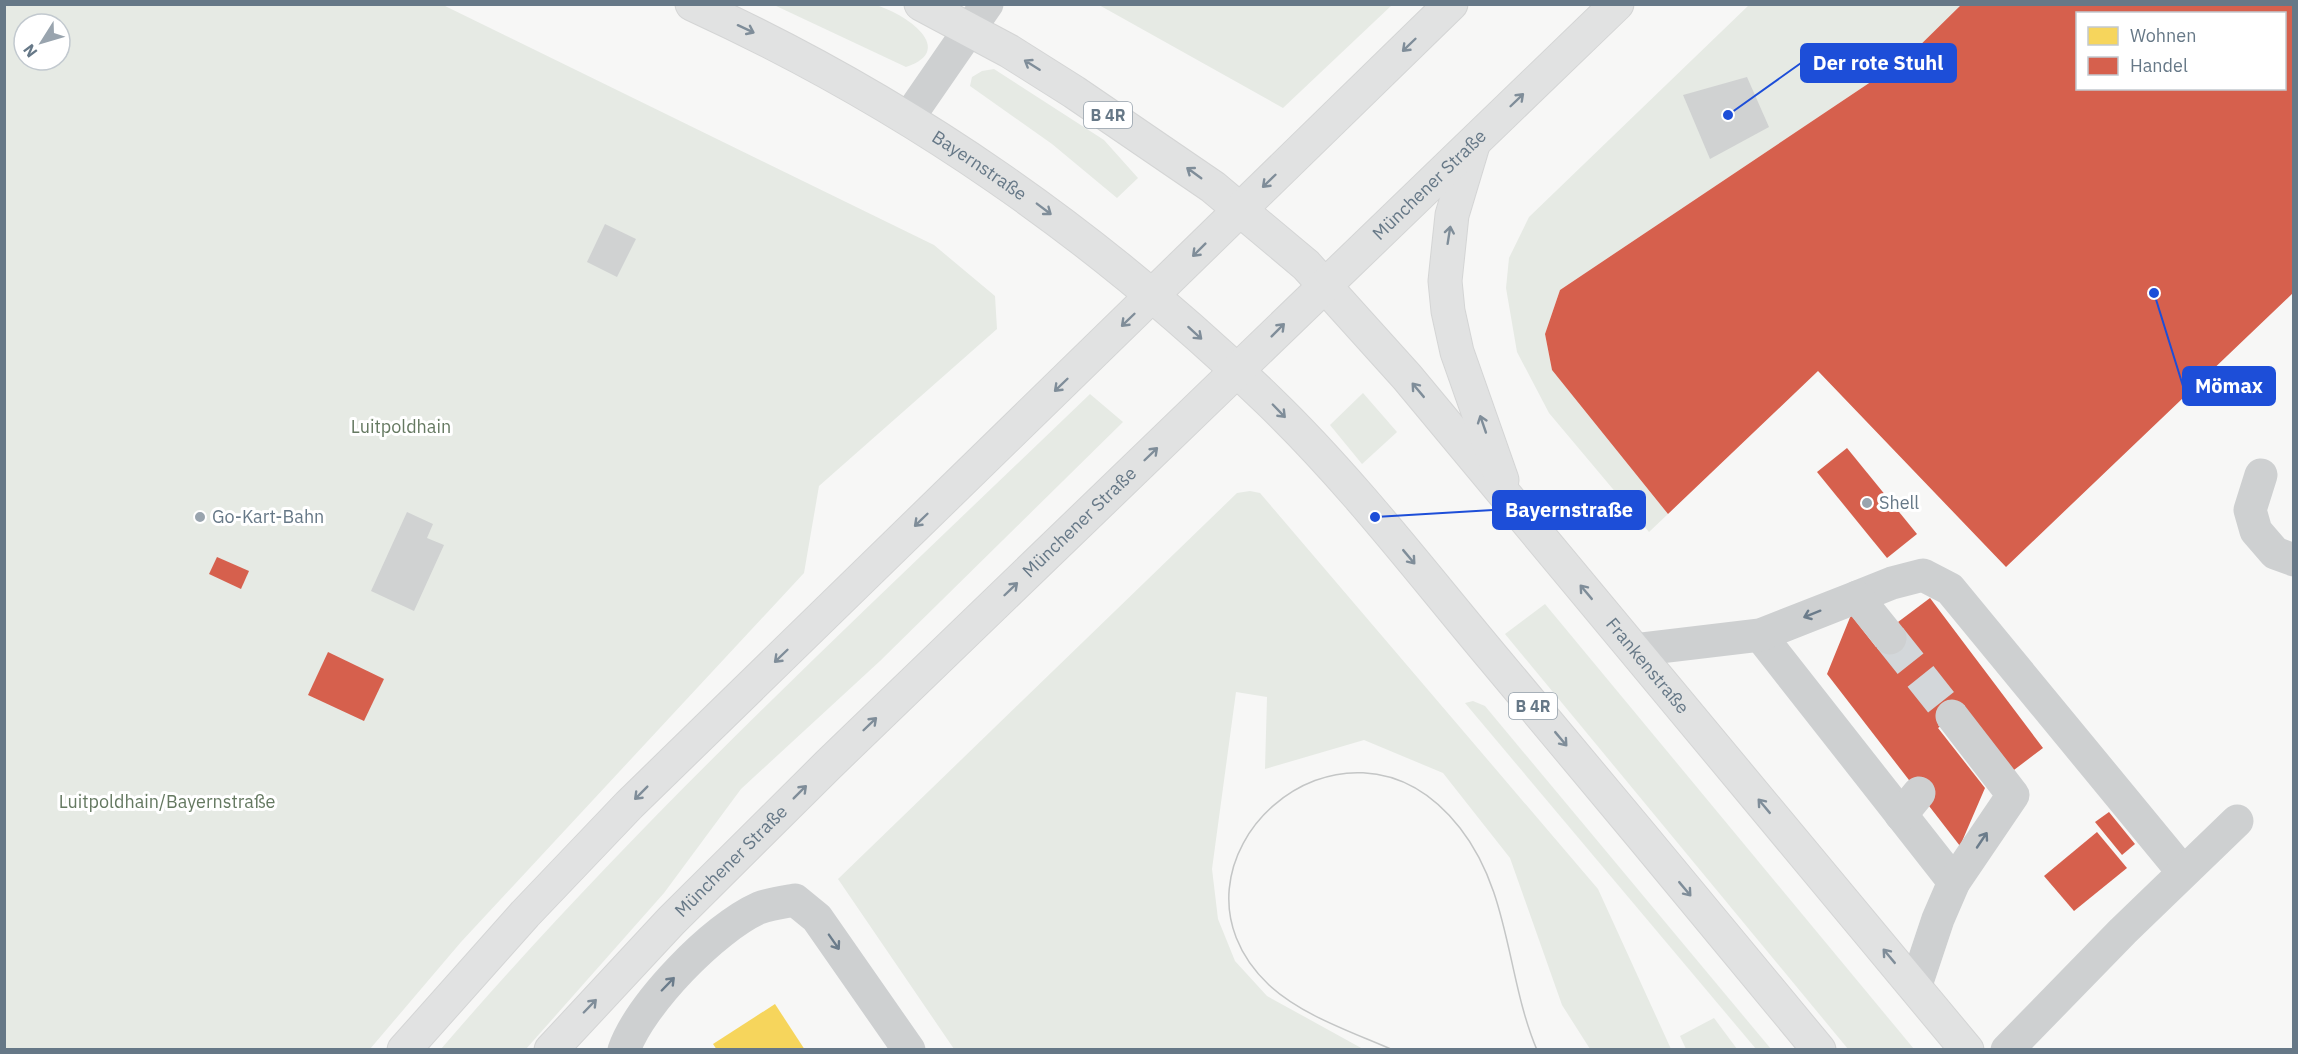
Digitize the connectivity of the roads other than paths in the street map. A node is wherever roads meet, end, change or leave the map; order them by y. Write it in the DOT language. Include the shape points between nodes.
graph roads {
  1 [pos="692,4"];
  2 [pos="921,4"];
  3 [pos="1451,4"];
  4 [pos="1617,4"];
  5 [pos="978,17"];
  6 [pos="909,117"];
  7 [pos="1475,140"];
  8 [pos="1241,208"];
  9 [pos="1325,284"];
  10 [pos="1153,296"];
  11 [pos="1236,371"];
  12 [pos="2261,476"];
  13 [pos="1509,500"];
  14 [pos="2294,560"];
  15 [pos="1857,597"];
  16 [pos="1760,635"];
  17 [pos="1890,638"];
  18 [pos="1634,650"];
  19 [pos="1953,716"];
  20 [pos="2237,821"];
  21 [pos="2183,872"];
  22 [pos="1954,882"];
  23 [pos="1915,988"];
  24 [pos="404,1050"];
  25 [pos="551,1050"];
  26 [pos="624,1050"];
  27 [pos="909,1050"];
  28 [pos="1819,1050"];
  29 [pos="1967,1050"];
  30 [pos="2007,1050"];
  1 -- 6 [label="main road, Bayernstraße / B 4R, one-way" via="796,54"];
  2 -- 5 [label="main road, B 4R"];
  3 -- 8 [label="main road, one-way"];
  7 -- 4 [label="main road, Münchener Straße, one-way"];
  5 -- 6 [label="street"];
  8 -- 5 [label="main road, B 4R, one-way" via="1074,92"];
  6 -- 10 [label="main road, Bayernstraße / B 4R, one-way" via="1031,199"];
  7 -- 9 [label="main road, Münchener Straße"];
  13 -- 7 [label="main road, one-way" via="1457,351 1446,291 1452,215"];
  8 -- 9 [label="main road, B 4R"];
  8 -- 10 [label="main road, one-way"];
  11 -- 9 [label="main road, Münchener Straße, one-way"];
  13 -- 9 [label="main road, Frankenstraße / B 4R, one-way"];
  10 -- 11 [label="main road, Bayernstraße / B 4R, one-way"];
  10 -- 24 [label="main road, one-way" via="629,805"];
  25 -- 11 [label="main road, Münchener Straße, one-way" via="672,921 828,765"];
  11 -- 28 [label="main road, B 4R, one-way" via="1302,435 1375,517"];
  12 -- 14 [label="street" via="2250,510 2256,531 2275,553"];
  18 -- 13 [label="main road, Frankenstraße / B 4R, one-way"];
  15 -- 16 [label="street, one-way"];
  15 -- 17 [label="street"];
  15 -- 21 [label="street" via="1923,575 1950,589"];
  16 -- 18 [label="street"];
  16 -- 22 [label="street" via="1910,804"];
  23 -- 18 [label="main road, Frankenstraße / B 4R, one-way"];
  22 -- 19 [label="street, one-way" via="2013,795"];
  20 -- 21 [label="street"];
  21 -- 30 [label="street"];
  22 -- 23 [label="street"];
  23 -- 29 [label="main road, Frankenstraße / B 4R"];
  26 -- 27 [label="street, one-way" via="656,997 715,936 760,908 795,900 817,918"];
}
